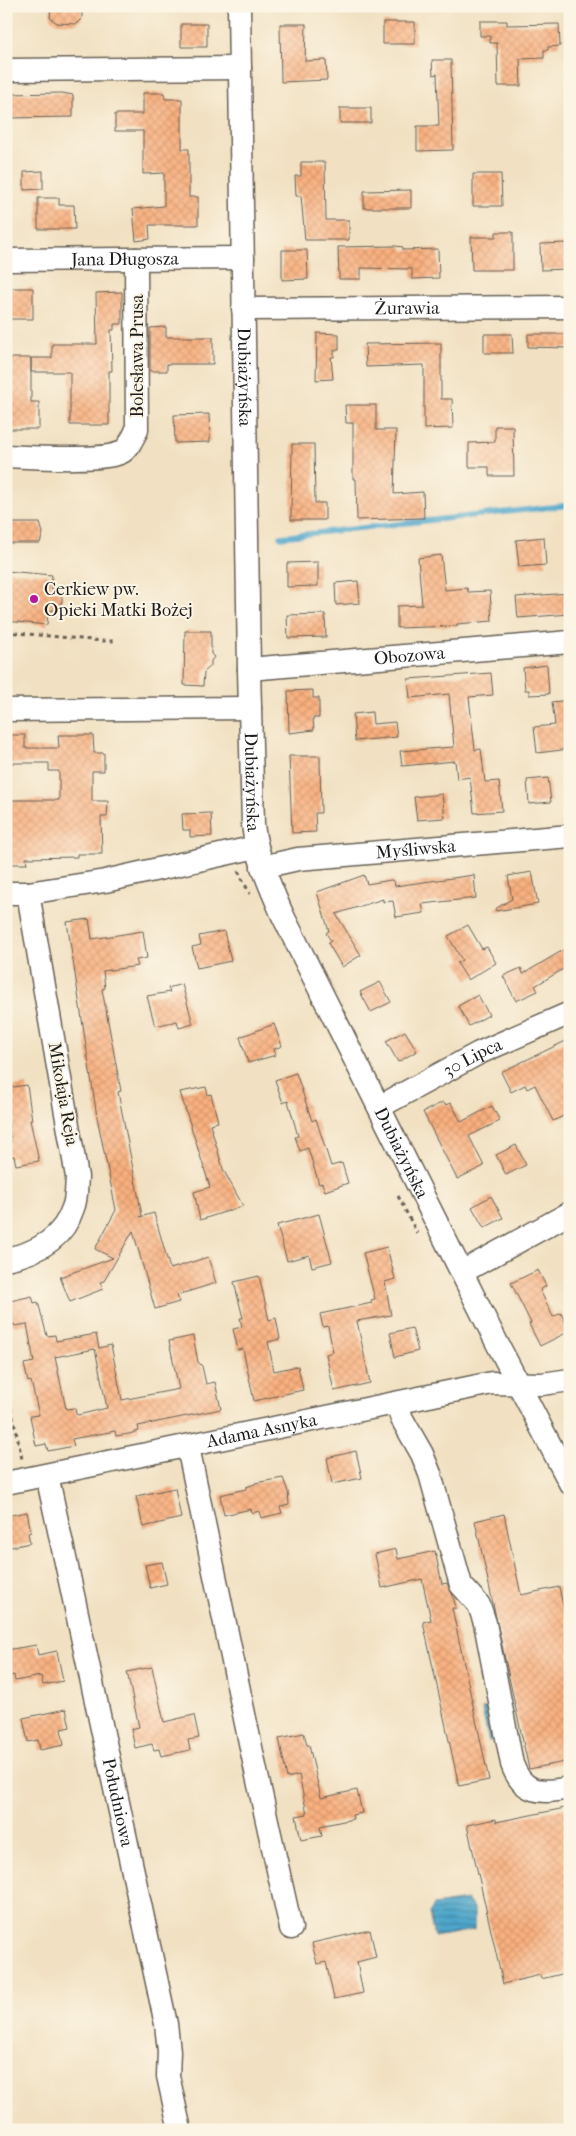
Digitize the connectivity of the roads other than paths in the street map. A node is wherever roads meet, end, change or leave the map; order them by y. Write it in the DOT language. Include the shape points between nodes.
graph roads {
  1 [pos="240,6"];
  2 [pos="240,68"];
  3 [pos="6,70"];
  4 [pos="243,258"];
  5 [pos="136,259"];
  6 [pos="6,260"];
  7 [pos="570,307"];
  8 [pos="243,309"];
  9 [pos="6,456"];
  10 [pos="570,642"];
  11 [pos="249,669"];
  12 [pos="250,708"];
  13 [pos="6,710"];
  14 [pos="570,836"];
  15 [pos="259,857"];
  16 [pos="17,893"];
  17 [pos="570,1013"];
  18 [pos="378,1107"];
  19 [pos="570,1213"];
  20 [pos="6,1259"];
  21 [pos="462,1272"];
  22 [pos="570,1380"];
  23 [pos="518,1383"];
  24 [pos="396,1403"];
  25 [pos="188,1447"];
  26 [pos="47,1475"];
  27 [pos="6,1484"];
  28 [pos="570,1484"];
  29 [pos="570,1788"];
  30 [pos="292,1928"];
  31 [pos="180,2130"];
  1 -- 2 [label="street, Dubiażyńska"];
  2 -- 3 [label="street"];
  2 -- 4 [label="street, Dubiażyńska"];
  4 -- 5 [label="street, Jana Długosza"];
  4 -- 8 [label="street, Dubiażyńska"];
  5 -- 6 [label="street, Jana Długosza"];
  5 -- 9 [label="street, Bolesława Prusa" via="137,430 130,443 123,452 107,457"];
  7 -- 8 [label="street, Żurawia"];
  8 -- 11 [label="street, Dubiażyńska"];
  10 -- 11 [label="street, Obozowa"];
  11 -- 12 [label="street, Dubiażyńska"];
  12 -- 13 [label="street"];
  12 -- 15 [label="street, Dubiażyńska" via="253,825"];
  14 -- 15 [label="street, Myśliwska" via="298,859"];
  15 -- 16 [label="street, Mikołaja Reja"];
  15 -- 18 [label="street, Dubiażyńska" via="283,916"];
  16 -- 20 [label="street, Mikołaja Reja" via="77,1177 74,1206 65,1227 50,1243 25,1255"];
  17 -- 18 [label="street, 30 Lipca" via="479,1053"];
  18 -- 21 [label="street, Dubiażyńska"];
  19 -- 21 [label="street"];
  21 -- 23 [label="street, Dubiażyńska"];
  22 -- 23 [label="street, Adama Asnyka"];
  23 -- 24 [label="street, Adama Asnyka" via="492,1383"];
  23 -- 28 [label="street, Dubiażyńska"];
  24 -- 25 [label="street, Adama Asnyka"];
  24 -- 29 [label="street" via="430,1474 461,1585 479,1604 516,1774 531,1789"];
  25 -- 26 [label="street, Adama Asnyka"];
  25 -- 30 [label="street" via="256,1776"];
  26 -- 27 [label="street, Adama Asnyka"];
  26 -- 31 [label="street, Południowa" via="166,2024 168,2076"];
}
